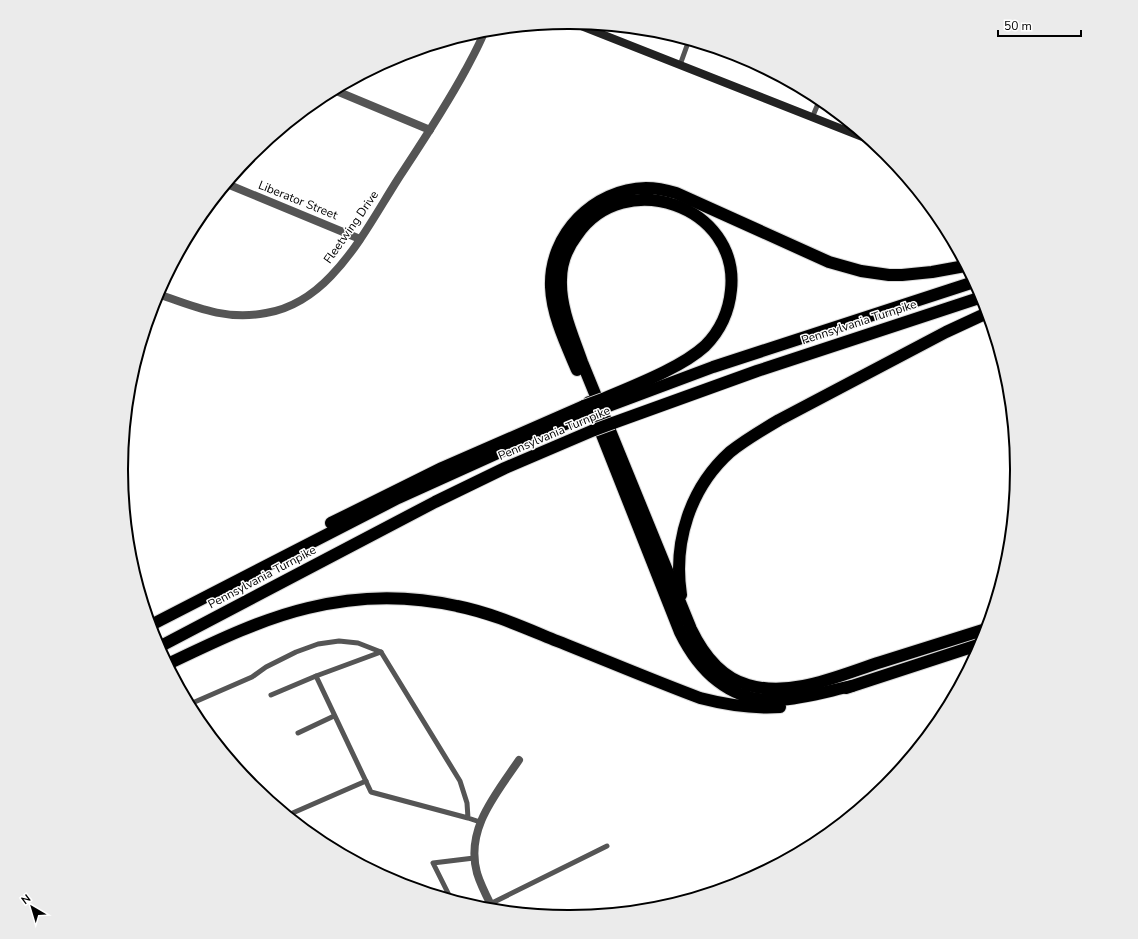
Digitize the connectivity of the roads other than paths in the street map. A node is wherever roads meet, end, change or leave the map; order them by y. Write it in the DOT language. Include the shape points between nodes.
graph roads {
  1 [pos="596,30"];
  2 [pos="481,37"];
  3 [pos="687,45"];
  4 [pos="680,65"];
  5 [pos="341,93"];
  6 [pos="817,105"];
  7 [pos="812,118"];
  8 [pos="430,130"];
  9 [pos="854,134"];
  10 [pos="232,186"];
  11 [pos="360,239"];
  12 [pos="960,267"];
  13 [pos="968,284"];
  14 [pos="164,296"];
  15 [pos="975,299"];
  16 [pos="981,316"];
  17 [pos="605,403"];
  18 [pos="684,612"];
  19 [pos="156,622"];
  20 [pos="978,631"];
  21 [pos="165,644"];
  22 [pos="972,647"];
  23 [pos="380,652"];
  24 [pos="173,662"];
  25 [pos="316,676"];
  26 [pos="852,686"];
  27 [pos="271,695"];
  28 [pos="195,702"];
  29 [pos="334,716"];
  30 [pos="298,733"];
  31 [pos="519,760"];
  32 [pos="366,781"];
  33 [pos="293,813"];
  34 [pos="468,818"];
  35 [pos="480,822"];
  36 [pos="607,846"];
  37 [pos="474,858"];
  38 [pos="448,893"];
  39 [pos="489,903"];
  40 [pos="497,904"];
  1 -- 4 [label="street"];
  2 -- 8 [label="street, Fleetwing Drive"];
  3 -- 4 [label="lane"];
  4 -- 7 [label="street"];
  5 -- 8 [label="street"];
  6 -- 7 [label="lane"];
  7 -- 9 [label="street"];
  8 -- 11 [label="street, Fleetwing Drive"];
  10 -- 11 [label="street, Liberator Street"];
  11 -- 14 [label="street, Fleetwing Drive" via="331,276 307,297 267,313 217,314"];
  12 -- 26 [label="highway" via="902,275 845,267 810,254 686,196 649,188 615,194 587,210 572,224 555,255 551,287 561,330 676,620 698,662 713,678 731,690 764,700 791,699"];
  13 -- 17 [label="highway, Pennsylvania Turnpike"];
  15 -- 21 [label="highway, Pennsylvania Turnpike, bridge" via="756,370 594,430 505,468 435,502"];
  16 -- 18 [label="highway" via="779,420 741,444 721,461 698,492 684,528 679,564"];
  17 -- 18 [label="highway" via="693,355 713,338 724,319 729,302 732,285 729,263 720,241 700,218 682,207 661,200 640,199 620,203 601,212 584,225 572,241 564,260 561,289 582,362"];
  17 -- 19 [label="highway, Pennsylvania Turnpike, bridge" via="398,498"];
  18 -- 20 [label="highway" via="703,651 718,668 746,685 768,689 791,688 820,681"];
  22 -- 26 [label="highway"];
  23 -- 25 [label="lane"];
  23 -- 28 [label="lane" via="352,642 318,644 296,652 252,677"];
  23 -- 34 [label="lane" via="460,781 467,803"];
  24 -- 26 [label="highway" via="292,612 361,599 394,598 442,603 485,613 700,698 724,704 752,708 803,704"];
  25 -- 27 [label="lane"];
  25 -- 29 [label="lane"];
  29 -- 30 [label="lane"];
  29 -- 32 [label="lane"];
  31 -- 35 [label="street" via="488,804"];
  32 -- 33 [label="lane"];
  32 -- 34 [label="lane" via="371,792"];
  34 -- 35 [label="lane"];
  35 -- 37 [label="street"];
  36 -- 40 [label="lane"];
  37 -- 38 [label="lane" via="433,863"];
  37 -- 39 [label="street" via="479,879"];
}
